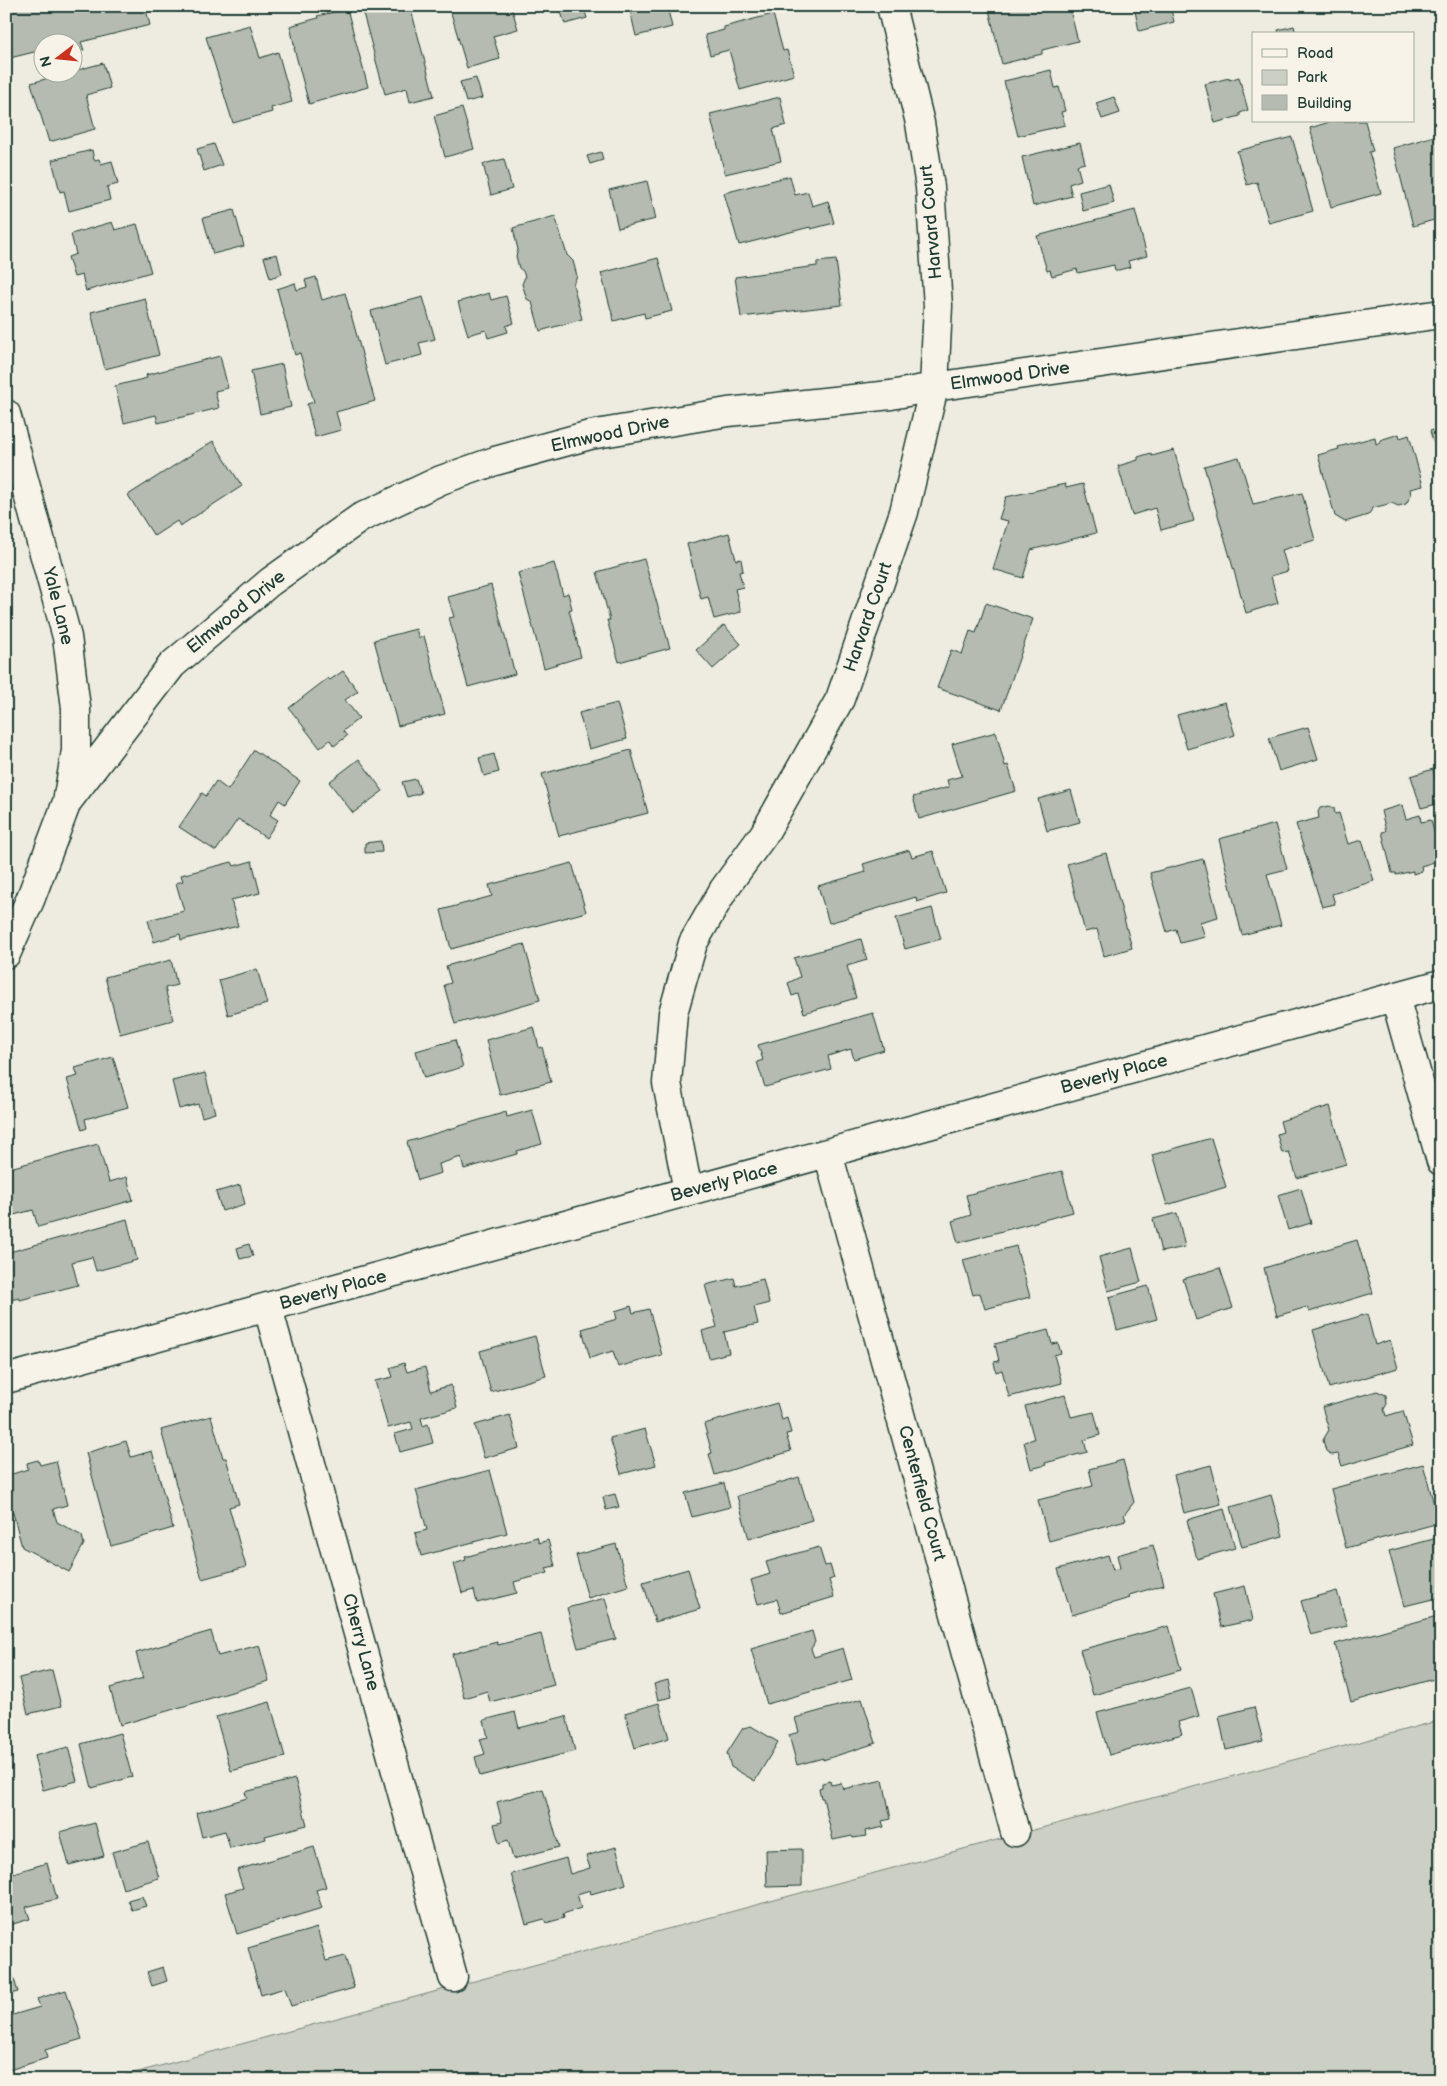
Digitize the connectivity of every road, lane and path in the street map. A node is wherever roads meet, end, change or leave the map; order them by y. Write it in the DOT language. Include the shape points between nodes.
graph roads {
  1 [pos="891,6"];
  2 [pos="1441,314"];
  3 [pos="934,387"];
  4 [pos="6,414"];
  5 [pos="67,802"];
  6 [pos="6,954"];
  7 [pos="1441,984"];
  8 [pos="1396,997"];
  9 [pos="828,1153"];
  10 [pos="1441,1161"];
  11 [pos="688,1191"];
  12 [pos="268,1308"];
  13 [pos="6,1378"];
  14 [pos="1016,1832"];
  15 [pos="453,1977"];
  1 -- 3 [label="street, Harvard Court" via="920,123 930,187 938,306"];
  2 -- 3 [label="street, Elmwood Drive"];
  3 -- 5 [label="street, Elmwood Drive" via="891,395 728,412 590,435 495,461 441,480 360,518 270,582 172,664"];
  3 -- 11 [label="street, Harvard Court" via="904,512 840,699 764,834 724,889 694,943 673,1014 667,1083"];
  4 -- 5 [label="street, Yale Lane" via="67,637 76,708 76,751"];
  5 -- 6 [label="street, Elmwood Drive"];
  7 -- 8 [label="street, Beverly Place"];
  8 -- 9 [label="street, Beverly Place"];
  8 -- 10 [label="street"];
  9 -- 11 [label="street, Beverly Place"];
  9 -- 14 [label="street, Centerfield Court"];
  11 -- 12 [label="street, Beverly Place"];
  12 -- 13 [label="street, Beverly Place"];
  12 -- 15 [label="street, Cherry Lane"];
}
